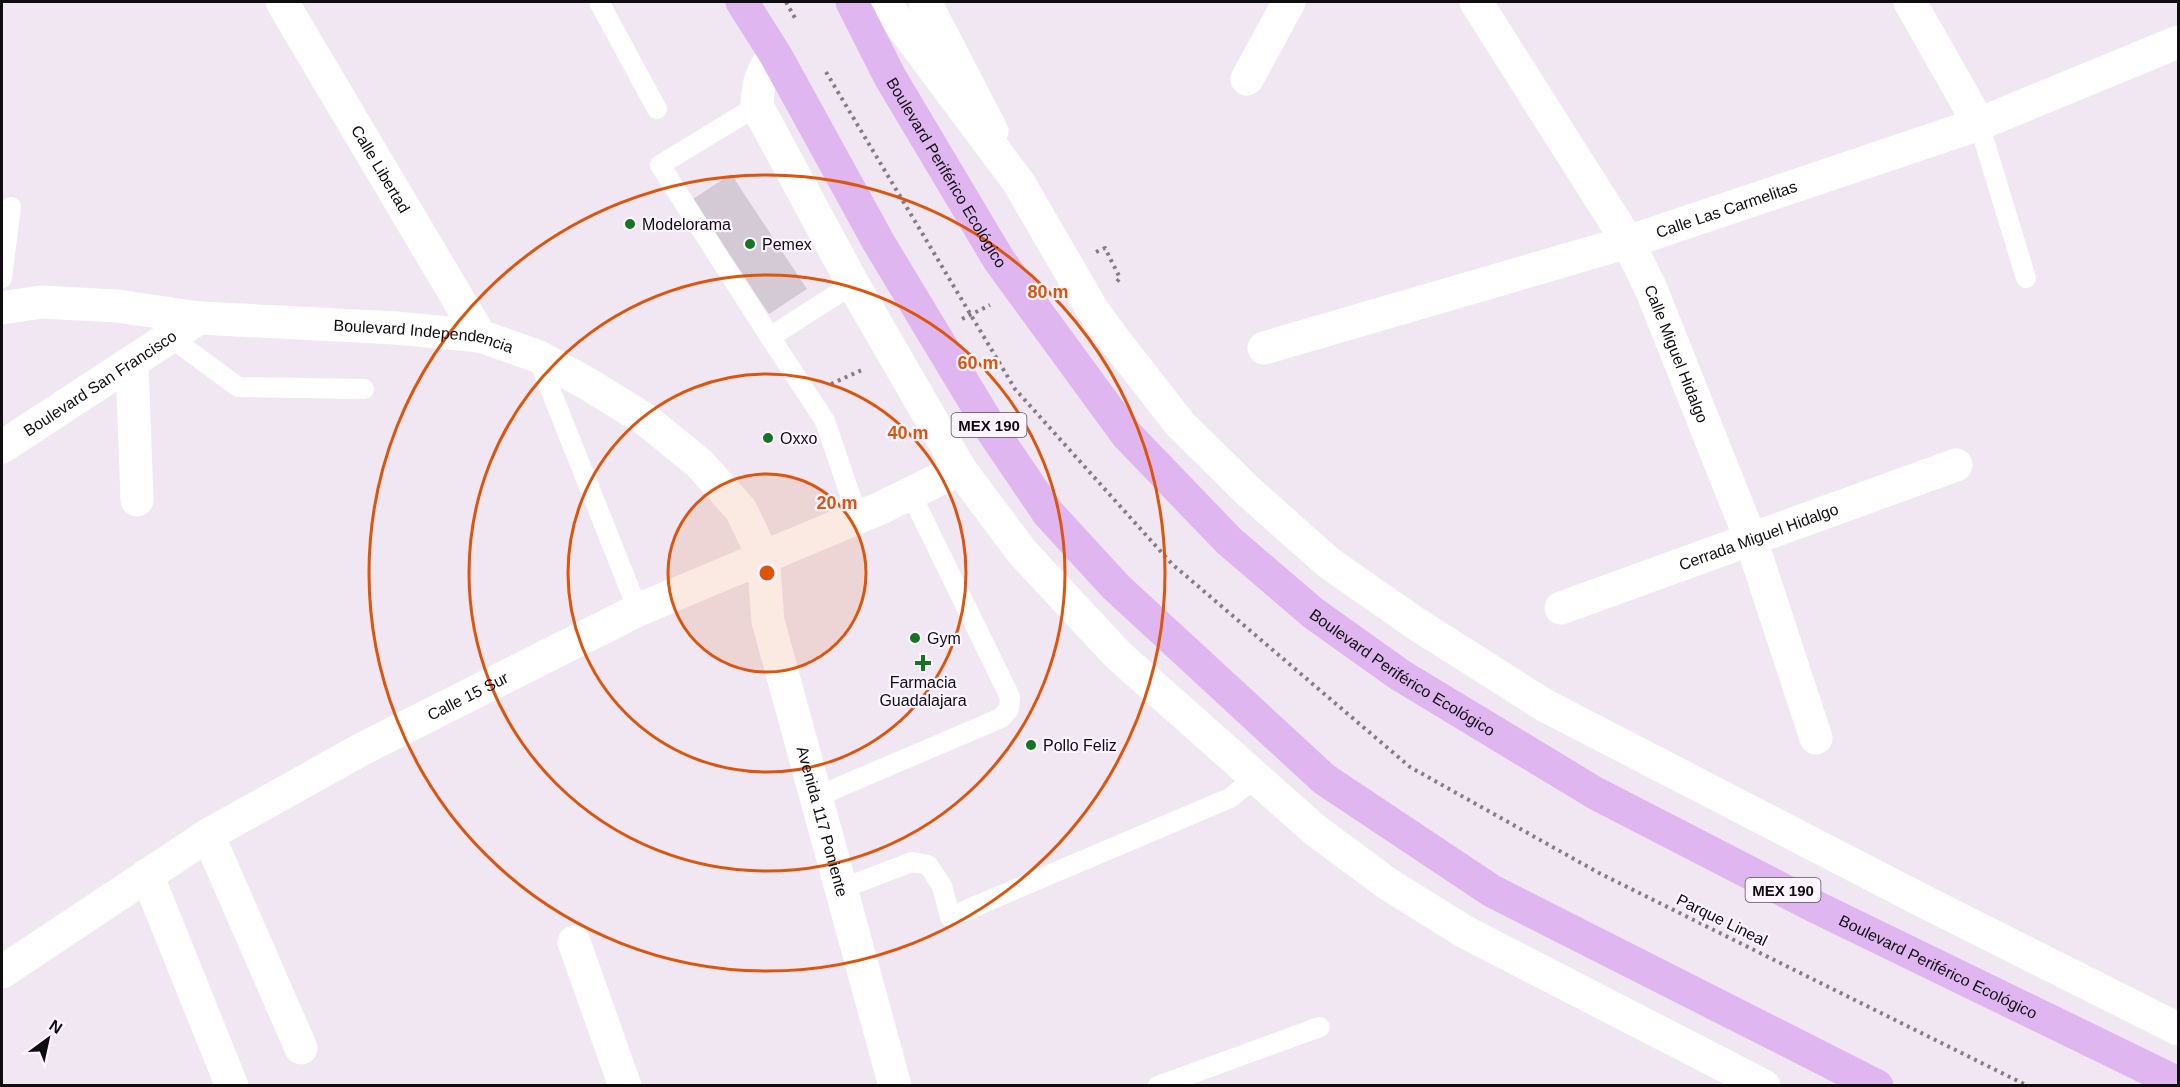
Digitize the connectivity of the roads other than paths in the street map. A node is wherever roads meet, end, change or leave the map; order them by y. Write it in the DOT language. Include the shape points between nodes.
graph roads {
  1 [pos="282,2"];
  2 [pos="599,2"];
  3 [pos="742,2"];
  4 [pos="852,2"];
  5 [pos="884,2"];
  6 [pos="925,2"];
  7 [pos="1289,2"];
  8 [pos="1476,2"];
  9 [pos="1910,2"];
  10 [pos="2178,42"];
  11 [pos="775,54"];
  12 [pos="1247,79"];
  13 [pos="757,106"];
  14 [pos="657,109"];
  15 [pos="1979,124"];
  16 [pos="1019,183"];
  17 [pos="11,207"];
  18 [pos="1629,242"];
  19 [pos="2,278"];
  20 [pos="2026,278"];
  21 [pos="853,284"];
  22 [pos="2,308"];
  23 [pos="199,318"];
  24 [pos="480,336"];
  25 [pos="170,338"];
  26 [pos="770,338"];
  27 [pos="1264,348"];
  28 [pos="537,356"];
  29 [pos="132,363"];
  30 [pos="364,389"];
  31 [pos="2,447"];
  32 [pos="1956,465"];
  33 [pos="960,469"];
  34 [pos="911,494"];
  35 [pos="137,500"];
  36 [pos="858,518"];
  37 [pos="1751,540"];
  38 [pos="763,556"];
  39 [pos="1561,608"];
  40 [pos="638,610"];
  41 [pos="1816,738"];
  42 [pos="1255,778"];
  43 [pos="816,797"];
  44 [pos="208,834"];
  45 [pos="147,875"];
  46 [pos="841,888"];
  47 [pos="574,942"];
  48 [pos="2,972"];
  49 [pos="1320,1027"];
  50 [pos="2178,1029"];
  51 [pos="301,1047"];
  52 [pos="2178,1083"];
  53 [pos="232,1086"];
  54 [pos="625,1086"];
  55 [pos="895,1086"];
  56 [pos="1158,1086"];
  57 [pos="1764,1086"];
  58 [pos="1877,1086"];
  1 -- 24 [label="street, Calle Libertad"];
  2 -- 14 [label="lane"];
  3 -- 11 [label="highway, MEX 190"];
  4 -- 52 [label="highway, Boulevard Periférico Ecológico / MEX 190" via="890,77 999,260 1127,435 1229,541 1313,613 1400,675 1595,793 1818,908"];
  5 -- 16 [label="street"];
  6 -- 16 [label="street"];
  7 -- 12 [label="street"];
  8 -- 18 [label="street, Calle Miguel Hidalgo"];
  9 -- 15 [label="street"];
  10 -- 15 [label="street, Calle Las Carmelitas"];
  11 -- 13 [label="street" via="758,85"];
  11 -- 58 [label="highway, MEX 190" via="879,243 993,432 1048,513 1116,587 1324,779 1492,891"];
  13 -- 21 [label="street"];
  13 -- 26 [label="lane" via="660,165"];
  15 -- 18 [label="street, Calle Las Carmelitas"];
  15 -- 20 [label="lane"];
  16 -- 50 [label="street" via="1092,309 1180,424 1329,563 1544,705"];
  17 -- 19 [label="lane"];
  18 -- 27 [label="street, Calle Las Carmelitas"];
  18 -- 37 [label="street, Calle Miguel Hidalgo" via="1652,289"];
  21 -- 26 [label="lane"];
  21 -- 33 [label="street"];
  22 -- 23 [label="street, Boulevard Independencia" via="41,302 117,306"];
  23 -- 24 [label="street, Boulevard Independencia"];
  23 -- 25 [label="street, Boulevard San Francisco"];
  24 -- 28 [label="street, Boulevard Independencia"];
  25 -- 29 [label="street, Boulevard San Francisco"];
  25 -- 30 [label="lane" via="238,387"];
  26 -- 36 [label="lane" via="825,421"];
  28 -- 38 [label="street, Boulevard Independencia" via="646,420 699,463 741,510"];
  28 -- 40 [label="lane"];
  29 -- 31 [label="street, Boulevard San Francisco"];
  29 -- 35 [label="street"];
  32 -- 37 [label="street, Cerrada Miguel Hidalgo"];
  33 -- 34 [label="street, Calle 15 Sur"];
  33 -- 42 [label="street" via="1022,552 1118,655"];
  34 -- 36 [label="street, Calle 15 Sur"];
  34 -- 43 [label="lane" via="1010,697 1009,709 1001,718"];
  36 -- 38 [label="street, Calle 15 Sur"];
  37 -- 39 [label="street, Cerrada Miguel Hidalgo"];
  37 -- 41 [label="street, Calle Miguel Hidalgo"];
  38 -- 40 [label="street, Calle 15 Sur"];
  38 -- 43 [label="street, Avenida 117 Poniente" via="768,621"];
  40 -- 44 [label="street, Calle 15 Sur" via="362,749"];
  42 -- 46 [label="lane" via="1230,798 950,917 942,886 928,865 912,862"];
  42 -- 57 [label="street" via="1324,837 1388,884 1465,932"];
  43 -- 46 [label="street, Avenida 117 Poniente"];
  44 -- 45 [label="street, Calle 15 Sur"];
  44 -- 51 [label="street"];
  45 -- 48 [label="street, Calle 15 Sur"];
  45 -- 53 [label="street"];
  46 -- 55 [label="street, Avenida 117 Poniente"];
  47 -- 54 [label="street"];
  49 -- 56 [label="lane"];
}
